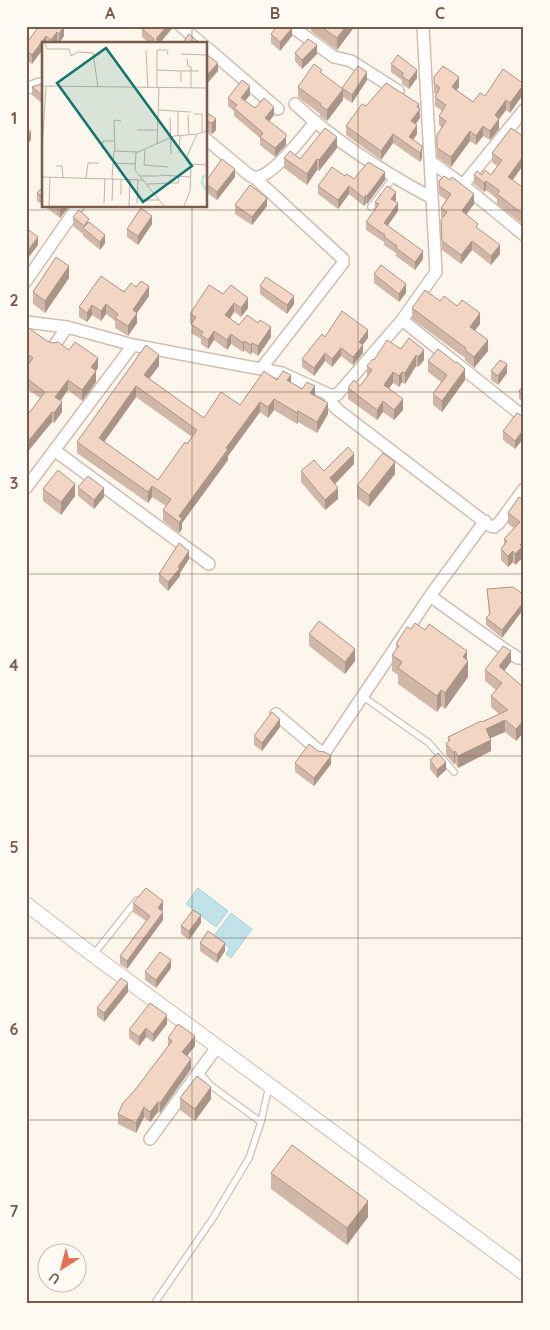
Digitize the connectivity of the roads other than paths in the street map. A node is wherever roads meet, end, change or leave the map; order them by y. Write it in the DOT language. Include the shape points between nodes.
graph roads {
  1 [pos="181,26"];
  2 [pos="291,26"];
  3 [pos="423,26"];
  4 [pos="200,42"];
  5 [pos="208,50"];
  6 [pos="42,84"];
  7 [pos="26,88"];
  8 [pos="295,104"];
  9 [pos="419,104"];
  10 [pos="278,109"];
  11 [pos="524,110"];
  12 [pos="315,122"];
  13 [pos="208,141"];
  14 [pos="430,161"];
  15 [pos="255,178"];
  16 [pos="393,178"];
  17 [pos="463,185"];
  18 [pos="432,198"];
  19 [pos="77,208"];
  20 [pos="371,208"];
  21 [pos="523,231"];
  22 [pos="26,281"];
  23 [pos="402,320"];
  24 [pos="26,322"];
  25 [pos="67,328"];
  26 [pos="133,345"];
  27 [pos="54,346"];
  28 [pos="260,369"];
  29 [pos="330,395"];
  30 [pos="524,417"];
  31 [pos="54,450"];
  32 [pos="26,488"];
  33 [pos="524,489"];
  34 [pos="485,521"];
  35 [pos="209,564"];
  36 [pos="430,596"];
  37 [pos="524,658"];
  38 [pos="362,696"];
  39 [pos="276,714"];
  40 [pos="454,772"];
  41 [pos="139,898"];
  42 [pos="26,904"];
  43 [pos="93,955"];
  44 [pos="217,1047"];
  45 [pos="199,1071"];
  46 [pos="269,1084"];
  47 [pos="261,1122"];
  48 [pos="150,1139"];
  49 [pos="524,1273"];
  50 [pos="154,1304"];
  1 -- 4 [label="street"];
  2 -- 9 [label="street" via="334,57 351,61"];
  3 -- 9 [label="street"];
  5 -- 10 [label="street"];
  6 -- 7 [label="street"];
  8 -- 12 [label="street"];
  9 -- 14 [label="street"];
  11 -- 17 [label="street"];
  12 -- 15 [label="street" via="286,156 264,176"];
  12 -- 16 [label="street"];
  13 -- 15 [label="street"];
  14 -- 17 [label="street"];
  14 -- 18 [label="street"];
  15 -- 28 [label="street" via="343,259"];
  16 -- 18 [label="street"];
  16 -- 20 [label="lane"];
  17 -- 21 [label="street"];
  18 -- 23 [label="street" via="436,272"];
  19 -- 22 [label="street"];
  23 -- 29 [label="street" via="337,395"];
  23 -- 30 [label="street"];
  24 -- 25 [label="street"];
  25 -- 26 [label="street"];
  25 -- 27 [label="street"];
  26 -- 28 [label="street"];
  26 -- 31 [label="street"];
  28 -- 29 [label="street" via="282,373"];
  29 -- 34 [label="street" via="331,403 338,410"];
  31 -- 32 [label="street"];
  31 -- 35 [label="street"];
  33 -- 34 [label="street" via="496,526"];
  34 -- 36 [label="street"];
  36 -- 37 [label="street" via="507,652"];
  36 -- 38 [label="street"];
  38 -- 39 [label="street" via="324,753"];
  38 -- 40 [label="lane" via="429,742"];
  41 -- 43 [label="lane"];
  42 -- 43 [label="street"];
  43 -- 44 [label="street"];
  44 -- 45 [label="street"];
  44 -- 46 [label="street"];
  45 -- 47 [label="lane" via="210,1085"];
  45 -- 48 [label="street"];
  46 -- 47 [label="lane"];
  46 -- 49 [label="street"];
  47 -- 50 [label="lane" via="249,1158 213,1218"];
}
